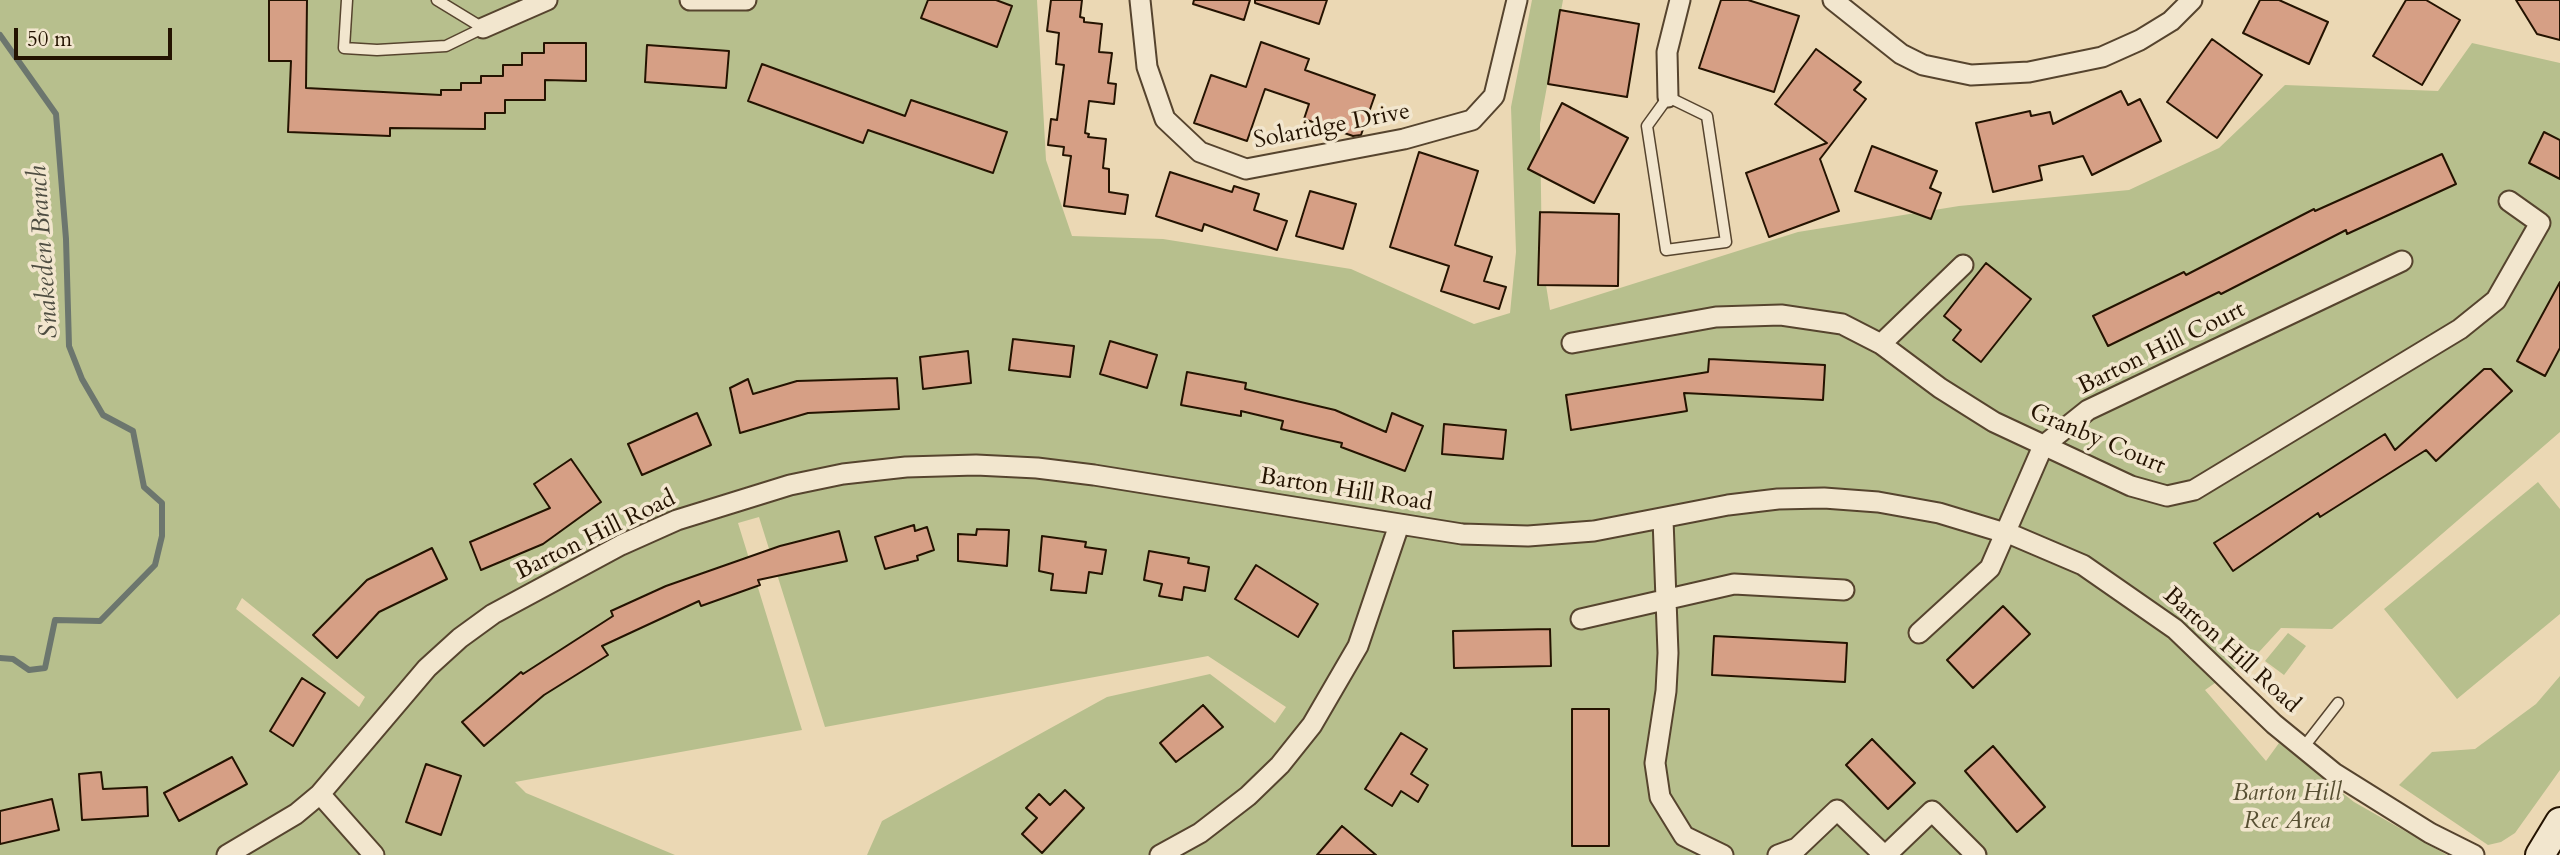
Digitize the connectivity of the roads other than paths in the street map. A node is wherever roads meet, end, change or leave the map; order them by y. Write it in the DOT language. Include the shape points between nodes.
graph roads {
  1 [pos="347,0"];
  2 [pos="437,0"];
  3 [pos="547,0"];
  4 [pos="690,0"];
  5 [pos="746,0"];
  6 [pos="1140,0"];
  7 [pos="1517,0"];
  8 [pos="1680,0"];
  9 [pos="1833,0"];
  10 [pos="2192,0"];
  11 [pos="484,28"];
  12 [pos="1668,97"];
  13 [pos="2509,201"];
  14 [pos="2402,261"];
  15 [pos="1963,265"];
  16 [pos="1572,343"];
  17 [pos="1881,344"];
  18 [pos="2043,446"];
  19 [pos="1663,519"];
  20 [pos="1399,525"];
  21 [pos="2004,532"];
  22 [pos="1844,590"];
  23 [pos="1667,597"];
  24 [pos="1581,619"];
  25 [pos="1919,633"];
  26 [pos="2338,703"];
  27 [pos="2303,748"];
  28 [pos="320,794"];
  29 [pos="2560,822"];
  30 [pos="227,855"];
  31 [pos="374,855"];
  32 [pos="1160,855"];
  33 [pos="1723,855"];
  34 [pos="1778,855"];
  35 [pos="1885,855"];
  36 [pos="1976,855"];
  37 [pos="2474,855"];
  38 [pos="2540,855"];
  1 -- 11 [label="lane" via="344,48 446,46"];
  2 -- 11 [label="lane"];
  3 -- 11 [label="street"];
  4 -- 5 [label="street"];
  6 -- 7 [label="street, Solaridge Drive" via="1147,67 1165,119 1200,152 1247,169 1404,139 1472,120 1494,96"];
  8 -- 12 [label="street" via="1667,52"];
  9 -- 10 [label="street" via="1901,54 1923,65 1971,75 2029,72 2102,57 2171,21"];
  12 -- 12 [label="lane" via="1707,117 1726,242 1666,250 1647,126"];
  13 -- 18 [label="street, Granby Court" via="2540,223 2496,300 2459,329 2194,489 2167,496 2131,486"];
  14 -- 18 [label="street, Barton Hill Court" via="2088,410"];
  15 -- 17 [label="street"];
  16 -- 17 [label="street, Granby Court" via="1716,317 1781,315 1842,324"];
  17 -- 18 [label="street, Granby Court" via="1994,422"];
  18 -- 21 [label="street, Barton Hill Court"];
  19 -- 20 [label="street, Barton Hill Road" via="1528,536 1462,534"];
  19 -- 21 [label="street, Barton Hill Road" via="1728,505 1824,498 1939,513"];
  19 -- 23 [label="street"];
  20 -- 28 [label="street, Barton Hill Road" via="1037,468 906,467 790,485 677,520 494,614 427,668"];
  20 -- 32 [label="street" via="1358,646 1311,724 1280,765 1248,796 1200,833"];
  21 -- 25 [label="street, Barton Hill Court" via="1990,568"];
  21 -- 27 [label="street, Barton Hill Road" via="2083,565 2128,594 2175,629"];
  22 -- 23 [label="street" via="1734,584"];
  23 -- 24 [label="street"];
  23 -- 33 [label="street" via="1666,691 1655,763 1660,797 1684,836"];
  26 -- 27 [label="lane"];
  27 -- 37 [label="street, Barton Hill Road" via="2334,773"];
  28 -- 30 [label="street, Barton Hill Road" via="296,814"];
  28 -- 31 [label="street"];
  29 -- 38 [label="main road"];
  34 -- 35 [label="street" via="1797,848 1837,810"];
  35 -- 36 [label="street" via="1932,811"];
}
